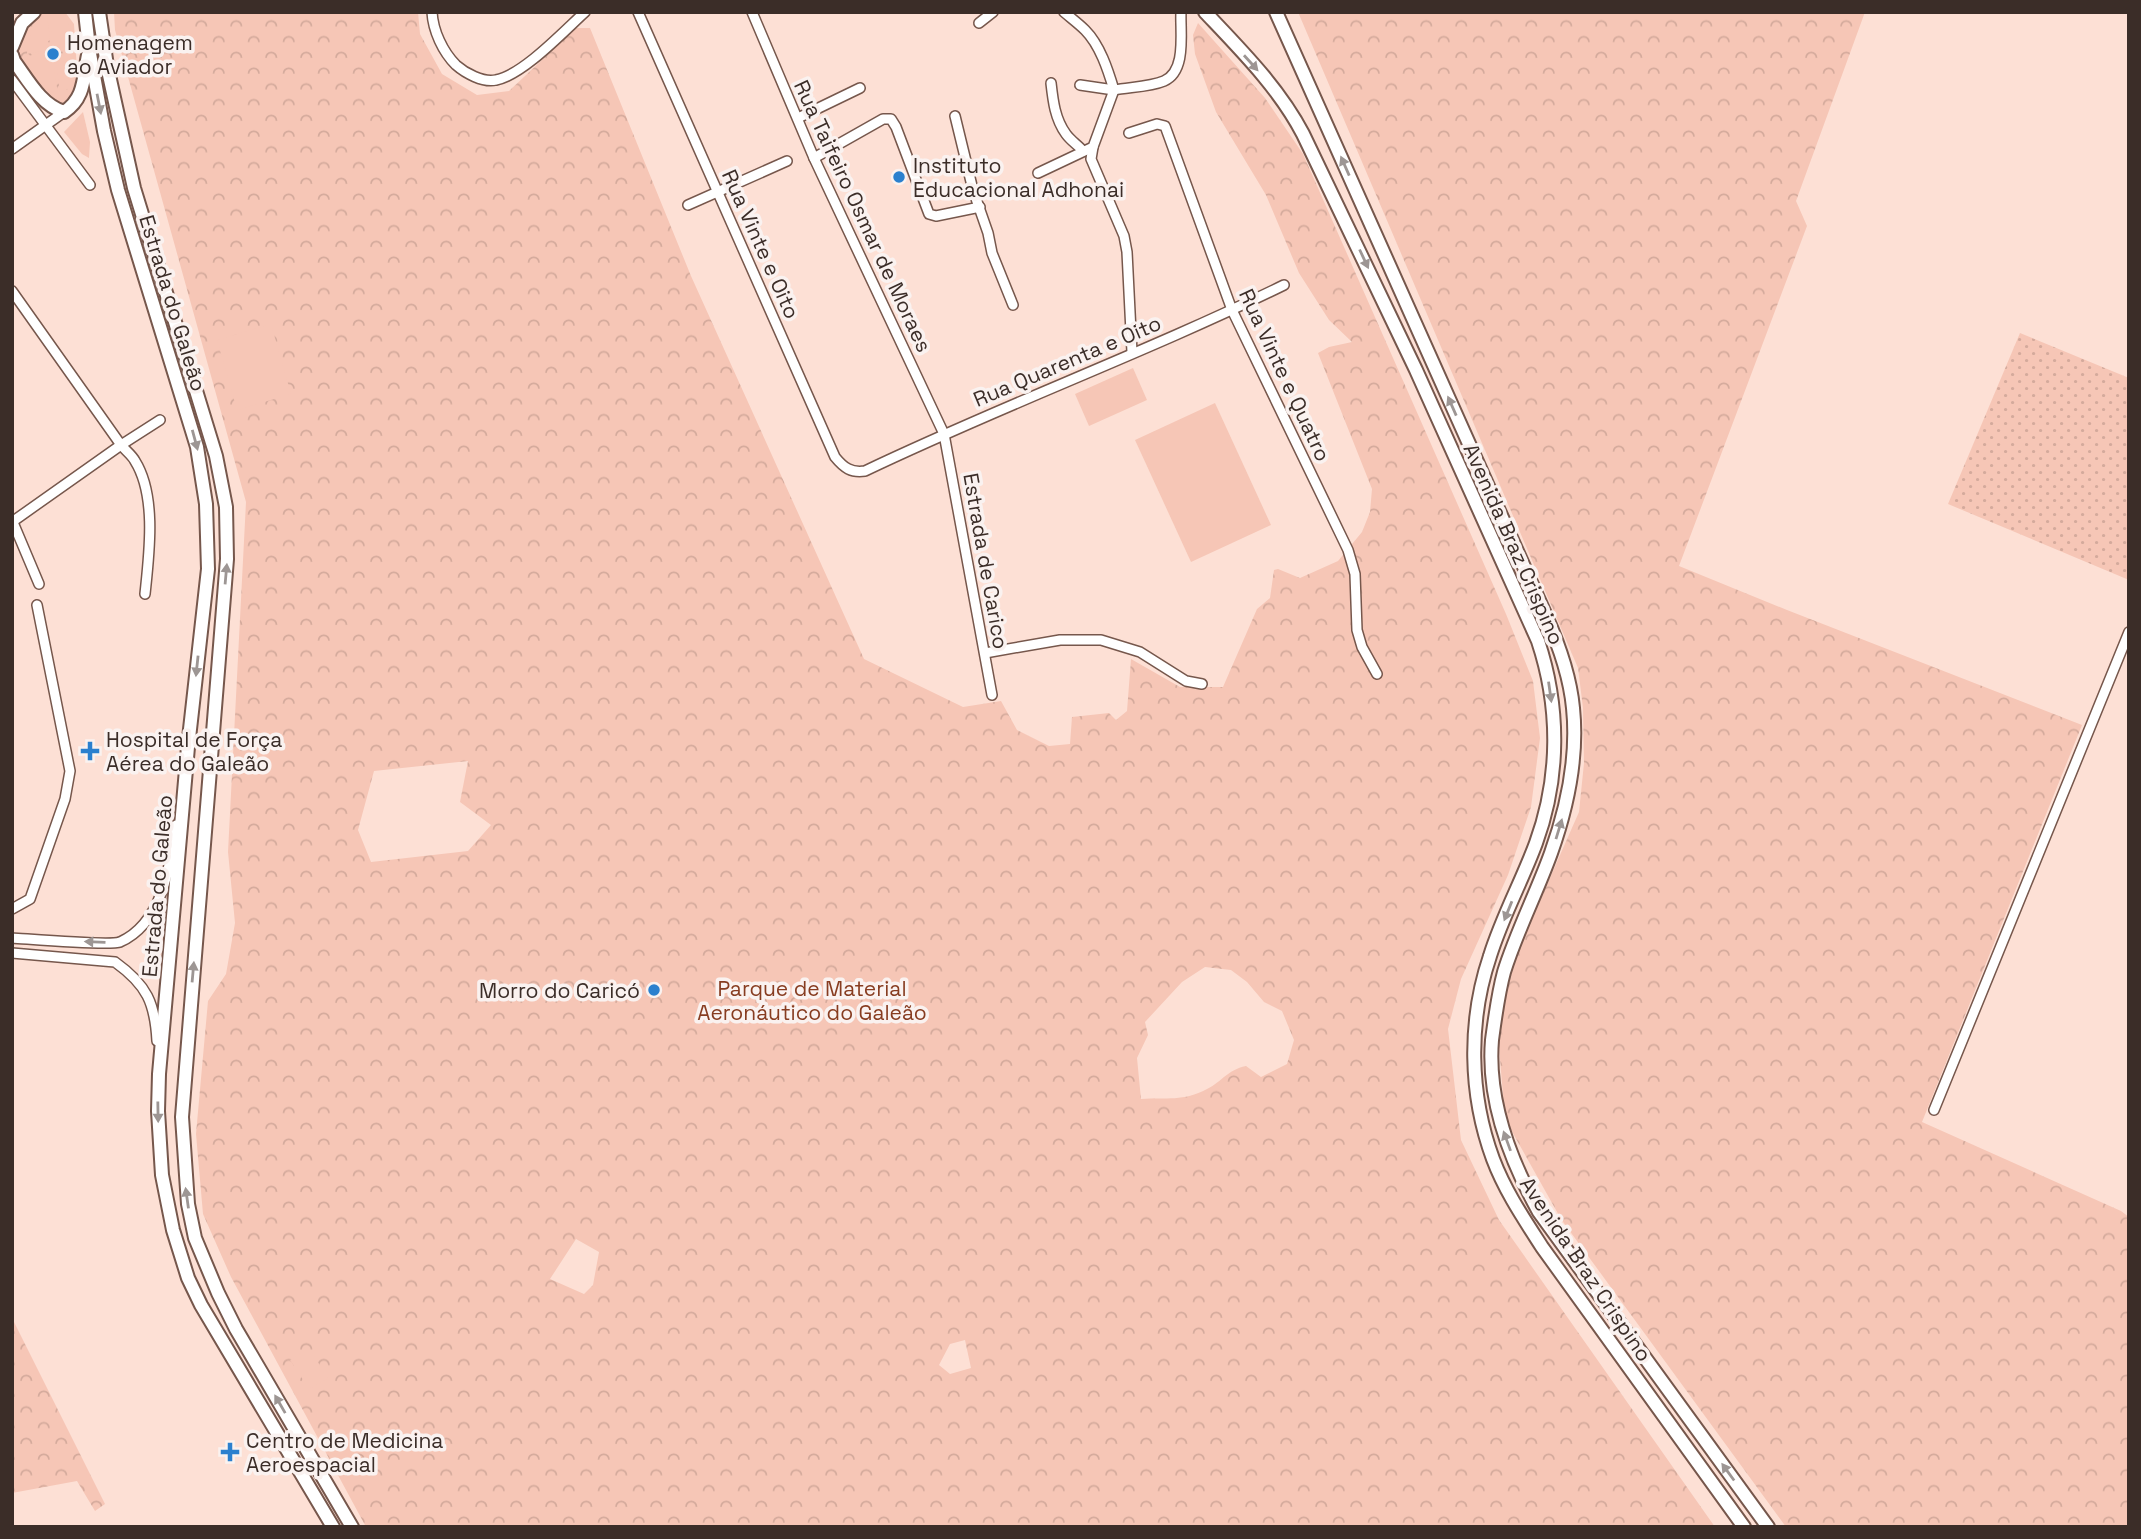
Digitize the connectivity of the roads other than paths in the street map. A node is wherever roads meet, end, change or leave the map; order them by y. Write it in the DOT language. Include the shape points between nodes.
graph roads {
  1 [pos="34,12"];
  2 [pos="99,12"];
  3 [pos="585,12"];
  4 [pos="638,12"];
  5 [pos="752,12"];
  6 [pos="993,12"];
  7 [pos="1064,12"];
  8 [pos="1181,12"];
  9 [pos="1205,12"];
  10 [pos="1276,12"];
  11 [pos="83,14"];
  12 [pos="432,17"];
  13 [pos="17,21"];
  14 [pos="979,23"];
  15 [pos="12,47"];
  16 [pos="89,48"];
  17 [pos="12,55"];
  18 [pos="12,80"];
  19 [pos="1051,83"];
  20 [pos="1080,85"];
  21 [pos="860,88"];
  22 [pos="1114,90"];
  23 [pos="49,105"];
  24 [pos="64,112"];
  25 [pos="955,116"];
  26 [pos="798,118"];
  27 [pos="45,126"];
  28 [pos="1129,133"];
  29 [pos="1093,147"];
  30 [pos="12,149"];
  31 [pos="1083,151"];
  32 [pos="814,158"];
  33 [pos="787,161"];
  34 [pos="1038,173"];
  35 [pos="90,185"];
  36 [pos="719,192"];
  37 [pos="688,205"];
  38 [pos="979,207"];
  39 [pos="1284,285"];
  40 [pos="12,291"];
  41 [pos="1013,305"];
  42 [pos="1233,310"];
  43 [pos="1132,352"];
  44 [pos="160,420"];
  45 [pos="944,434"];
  46 [pos="121,444"];
  47 [pos="865,471"];
  48 [pos="13,521"];
  49 [pos="39,584"];
  50 [pos="145,594"];
  51 [pos="37,605"];
  52 [pos="2129,632"];
  53 [pos="985,653"];
  54 [pos="1377,674"];
  55 [pos="1202,684"];
  56 [pos="992,695"];
  57 [pos="188,747"];
  58 [pos="12,909"];
  59 [pos="12,937"];
  60 [pos="12,953"];
  61 [pos="159,1074"];
  62 [pos="1934,1111"];
  63 [pos="333,1527"];
  64 [pos="352,1527"];
  65 [pos="1744,1527"];
  66 [pos="1768,1527"];
  1 -- 13 [label="main road"];
  64 -- 2 [label="main road, Estrada do Galeão, one-way" via="236,1329 195,1238 188,1204 182,1117 227,559 226,507 216,456 124,147"];
  3 -- 12 [label="street" via="526,65 496,80 478,78 458,67 444,49"];
  4 -- 36 [label="street, Rua Vinte e Oito"];
  5 -- 26 [label="street, Rua Taifeiro Osmar de Moraes"];
  6 -- 14 [label="street"];
  7 -- 22 [label="street" via="1095,43"];
  8 -- 22 [label="street" via="1178,65 1171,77"];
  9 -- 65 [label="main road, Avenida Braz Crispino, one-way" via="1298,123 1416,370 1546,665 1555,745 1550,792 1535,845 1490,956 1475,1027 1478,1101 1493,1158 1542,1247"];
  66 -- 10 [label="main road, Avenida Braz Crispino, one-way" via="1539,1212 1503,1129 1492,1071 1496,1013 1505,971 1567,799 1574,740 1567,674 1558,643"];
  11 -- 16 [label="main road, Estrada do Galeão"];
  13 -- 15 [label="main road"];
  16 -- 24 [label="main road" via="80,96"];
  16 -- 57 [label="main road, Estrada do Galeão, one-way" via="118,190 185,404 203,478 208,569"];
  17 -- 23 [label="main road"];
  18 -- 27 [label="street"];
  19 -- 31 [label="street" via="1059,120"];
  20 -- 22 [label="street"];
  21 -- 26 [label="street"];
  22 -- 29 [label="street"];
  23 -- 24 [label="main road"];
  23 -- 27 [label="street"];
  24 -- 27 [label="street"];
  25 -- 38 [label="street"];
  26 -- 32 [label="street, Rua Taifeiro Osmar de Moraes"];
  27 -- 30 [label="street"];
  27 -- 35 [label="street"];
  28 -- 42 [label="street, Rua Vinte e Quatro" via="1165,126"];
  29 -- 31 [label="street"];
  29 -- 43 [label="street" via="1091,159 1124,236"];
  31 -- 34 [label="street"];
  32 -- 38 [label="street" via="888,118 894,122 929,214"];
  32 -- 45 [label="street, Rua Taifeiro Osmar de Moraes"];
  33 -- 36 [label="street"];
  36 -- 37 [label="street"];
  36 -- 47 [label="street, Rua Vinte e Oito" via="835,457 846,469"];
  38 -- 41 [label="street"];
  39 -- 42 [label="street, Rua Quarenta e Oito"];
  40 -- 46 [label="street"];
  42 -- 43 [label="street, Rua Quarenta e Oito"];
  42 -- 54 [label="street, Rua Vinte e Quatro" via="1348,550 1355,574 1357,630"];
  43 -- 45 [label="street, Rua Quarenta e Oito"];
  44 -- 46 [label="street"];
  45 -- 47 [label="street, Rua Quarenta e Oito"];
  45 -- 53 [label="street, Estrada de Carico"];
  46 -- 48 [label="street"];
  46 -- 50 [label="street" via="146,488 149,545"];
  48 -- 49 [label="street"];
  51 -- 58 [label="street" via="70,771 65,799 30,899"];
  52 -- 62 [label="street"];
  53 -- 55 [label="street" via="1059,640 1101,640 1140,652 1186,681"];
  53 -- 56 [label="street, Estrada de Carico"];
  57 -- 59 [label="street, one-way" via="172,851 159,899 148,917 118,943"];
  57 -- 61 [label="main road, Estrada do Galeão"];
  60 -- 61 [label="street" via="115,962 128,971 156,1015"];
  61 -- 63 [label="main road, Estrada do Galeão, one-way" via="162,1175 188,1278"];
}
